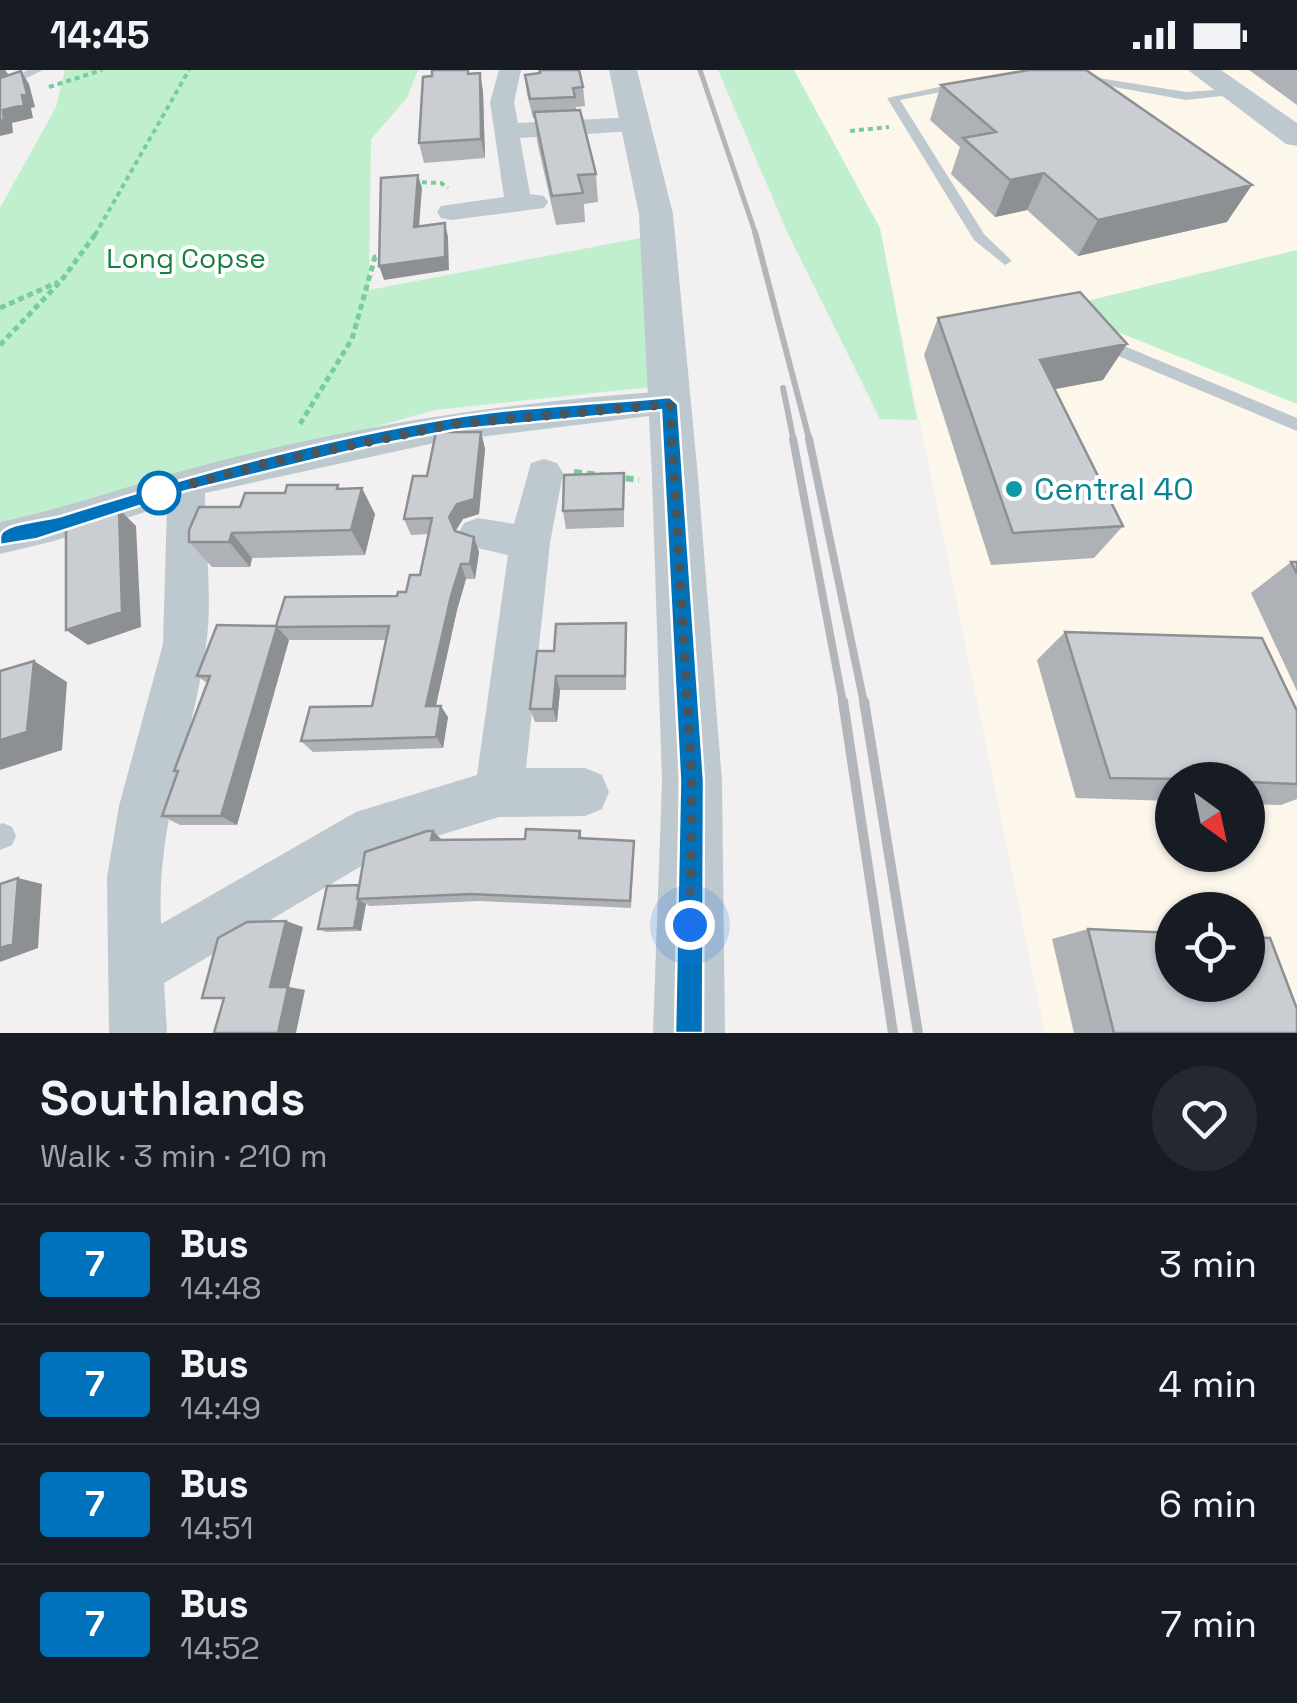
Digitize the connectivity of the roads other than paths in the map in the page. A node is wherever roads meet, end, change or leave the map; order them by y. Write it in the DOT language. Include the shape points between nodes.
graph roads {
  1 [pos="37,70"];
  2 [pos="510,70"];
  3 [pos="623,70"];
  4 [pos="1202,70"];
  5 [pos="1068,76"];
  6 [pos="982,81"];
  7 [pos="0,88"];
  8 [pos="1232,92"];
  9 [pos="635,124"];
  10 [pos="507,131"];
  11 [pos="1297,137"];
  12 [pos="435,241"];
  13 [pos="1004,261"];
  14 [pos="1117,349"];
  15 [pos="670,404"];
  16 [pos="1297,424"];
  17 [pos="544,474"];
  18 [pos="186,484"];
  19 [pos="478,534"];
  20 [pos="0,538"];
  21 [pos="530,543"];
  22 [pos="584,792"];
  23 [pos="499,794"];
  24 [pos="137,968"];
  25 [pos="138,1033"];
  26 [pos="689,1033"];
  1 -- 7 [label="lane"];
  2 -- 10 [label="street" via="502,102"];
  3 -- 9 [label="street"];
  4 -- 8 [label="street"];
  5 -- 8 [label="lane" via="1186,96"];
  6 -- 13 [label="lane" via="894,98 979,237"];
  8 -- 11 [label="street"];
  9 -- 10 [label="street"];
  9 -- 15 [label="street" via="656,214"];
  10 -- 12 [label="street" via="526,202 450,201"];
  14 -- 16 [label="lane"];
  15 -- 18 [label="street" via="454,424"];
  15 -- 26 [label="street" via="692,781"];
  17 -- 21 [label="street"];
  18 -- 20 [label="street"];
  18 -- 24 [label="street" via="185,644 133,878"];
  19 -- 21 [label="street"];
  21 -- 23 [label="street"];
  22 -- 23 [label="street"];
  23 -- 24 [label="street" via="374,830"];
  24 -- 25 [label="street"];
}
